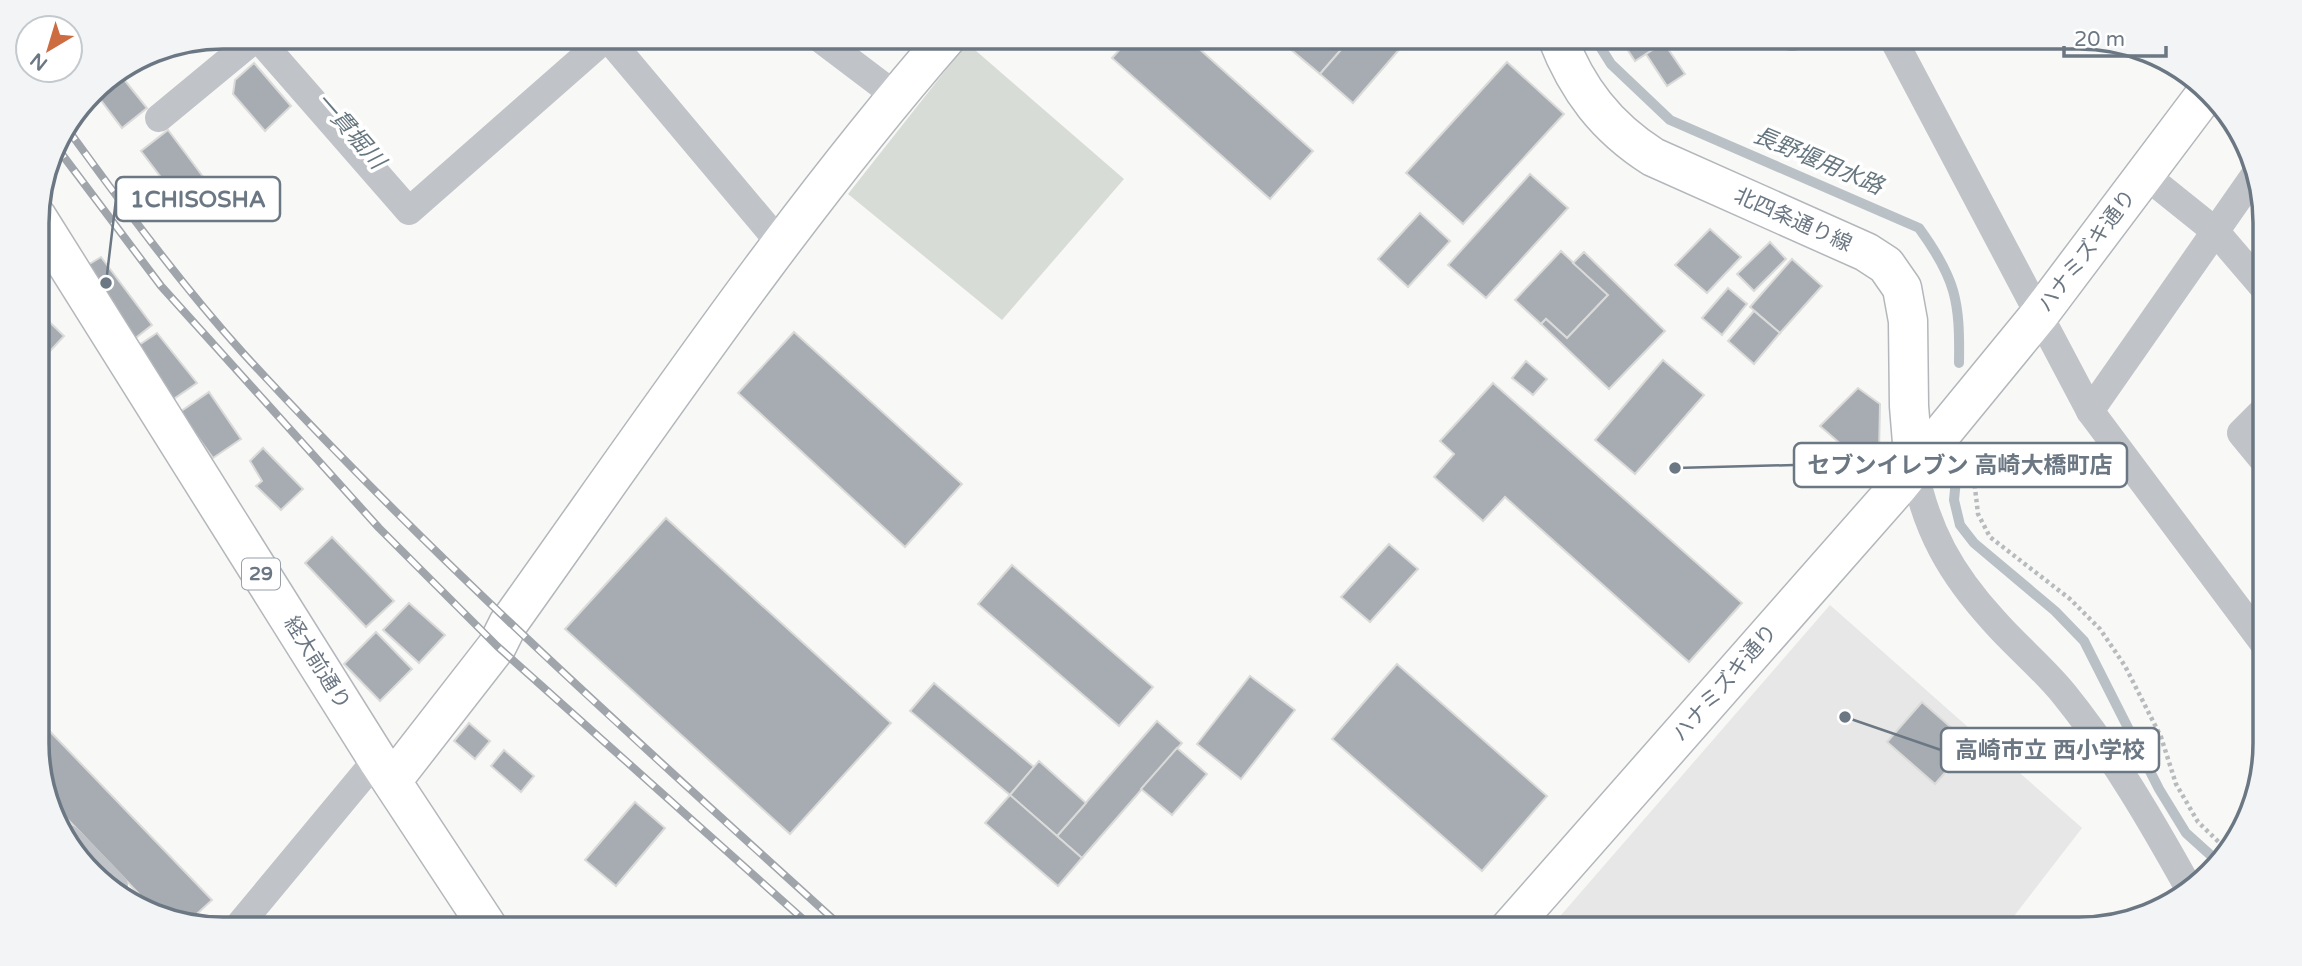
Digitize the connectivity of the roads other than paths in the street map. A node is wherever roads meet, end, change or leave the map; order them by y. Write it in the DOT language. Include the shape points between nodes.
graph roads {
  1 [pos="242,49"];
  2 [pos="267,49"];
  3 [pos="593,49"];
  4 [pos="617,49"];
  5 [pos="834,49"];
  6 [pos="937,49"];
  7 [pos="1562,49"];
  8 [pos="1898,49"];
  9 [pos="896,96"];
  10 [pos="2201,99"];
  11 [pos="159,118"];
  12 [pos="2144,174"];
  13 [pos="2248,184"];
  14 [pos="2215,231"];
  15 [pos="49,236"];
  16 [pos="780,243"];
  17 [pos="2253,275"];
  18 [pos="2039,315"];
  19 [pos="2090,411"];
  20 [pos="2253,421"];
  21 [pos="2253,448"];
  22 [pos="1914,467"];
  23 [pos="2253,629"];
  24 [pos="385,770"];
  25 [pos="2185,881"];
  26 [pos="247,917"];
  27 [pos="481,917"];
  28 [pos="1520,917"];
  1 -- 11 [label="street"];
  2 -- 3 [label="street" via="409,211"];
  4 -- 16 [label="street"];
  5 -- 9 [label="street"];
  6 -- 9 [label="street"];
  7 -- 22 [label="street, 北四条通り線" via="1588,100 1623,138 1653,157 1886,265 1902,288 1908,321"];
  8 -- 18 [label="street"];
  9 -- 16 [label="street"];
  10 -- 12 [label="street, ハナミズキ通り"];
  12 -- 14 [label="street"];
  12 -- 18 [label="street, ハナミズキ通り"];
  13 -- 14 [label="street"];
  14 -- 17 [label="street"];
  14 -- 19 [label="street"];
  15 -- 24 [label="street, 経大前通り / 29"];
  16 -- 24 [label="street" via="508,624 497,646"];
  18 -- 19 [label="street"];
  18 -- 22 [label="street, ハナミズキ通り"];
  19 -- 23 [label="street"];
  20 -- 21 [label="street" via="2241,433"];
  22 -- 25 [label="street" via="1922,508 1950,564 1992,620 2062,692 2117,763"];
  22 -- 28 [label="street, ハナミズキ通り"];
  24 -- 26 [label="street"];
  24 -- 27 [label="street, 経大前通り / 29"];
}
